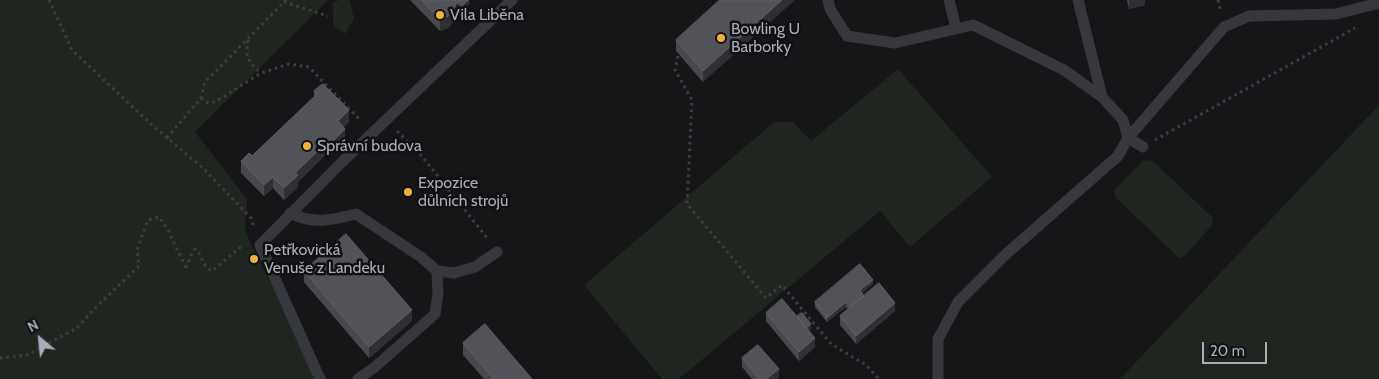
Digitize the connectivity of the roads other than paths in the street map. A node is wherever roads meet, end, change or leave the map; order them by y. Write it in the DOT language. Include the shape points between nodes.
graph roads {
  1 [pos="512,0"];
  2 [pos="828,0"];
  3 [pos="949,0"];
  4 [pos="1078,0"];
  5 [pos="1379,2"];
  6 [pos="956,28"];
  7 [pos="1102,97"];
  8 [pos="1128,138"];
  9 [pos="1143,147"];
  10 [pos="290,214"];
  11 [pos="497,252"];
  12 [pos="437,271"];
  13 [pos="320,379"];
  14 [pos="358,379"];
  15 [pos="938,379"];
  1 -- 10 [label="lane"];
  2 -- 6 [label="lane" via="847,36 895,43"];
  3 -- 6 [label="lane"];
  4 -- 7 [label="lane"];
  5 -- 8 [label="lane" via="1336,14 1249,16 1224,27"];
  6 -- 7 [label="lane" via="973,25 1064,70"];
  7 -- 8 [label="lane" via="1123,120"];
  8 -- 9 [label="lane"];
  8 -- 15 [label="lane" via="1118,156 1005,255 958,302 938,339"];
  10 -- 12 [label="lane" via="311,221 356,214"];
  10 -- 13 [label="lane" via="260,245"];
  11 -- 12 [label="lane" via="475,267 454,274"];
  12 -- 14 [label="lane" via="435,314"];
}
